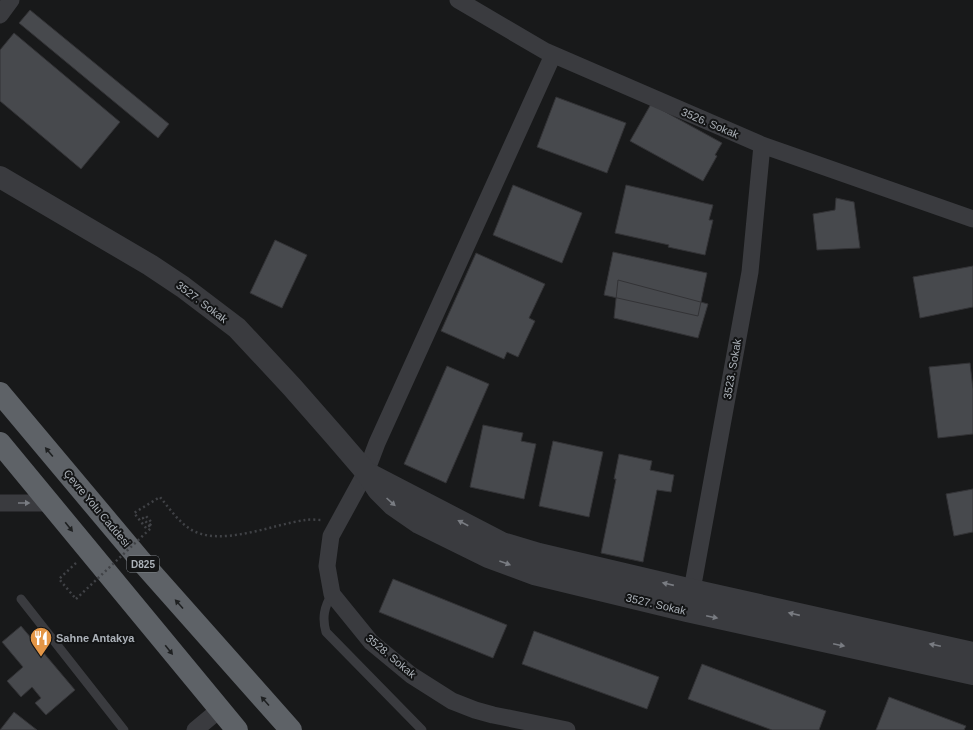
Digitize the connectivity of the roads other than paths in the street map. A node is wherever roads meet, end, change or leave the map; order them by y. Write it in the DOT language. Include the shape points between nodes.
graph roads {
  1 [pos="11,0"];
  2 [pos="458,0"];
  3 [pos="0,15"];
  4 [pos="553,55"];
  5 [pos="762,146"];
  6 [pos="0,177"];
  7 [pos="973,218"];
  8 [pos="0,393"];
  9 [pos="0,443"];
  10 [pos="366,472"];
  11 [pos="0,502"];
  12 [pos="49,503"];
  13 [pos="692,590"];
  14 [pos="332,594"];
  15 [pos="22,599"];
  16 [pos="687,611"];
  17 [pos="973,653"];
  18 [pos="973,674"];
  19 [pos="219,710"];
  20 [pos="124,730"];
  21 [pos="195,730"];
  22 [pos="237,730"];
  23 [pos="291,730"];
  24 [pos="422,730"];
  25 [pos="567,730"];
  1 -- 3 [label="street"];
  2 -- 4 [label="street, 3526. Sokak"];
  4 -- 5 [label="street, 3526. Sokak"];
  4 -- 10 [label="street, 3528. Sokak" via="377,442"];
  5 -- 7 [label="street, 3526. Sokak"];
  5 -- 13 [label="street, 3523. Sokak" via="750,272"];
  6 -- 10 [label="street, 3527. Sokak" via="183,287 237,328"];
  23 -- 8 [label="highway, Çevre Yolu Caddesi / D825, one-way" via="141,562"];
  9 -- 12 [label="highway, D825"];
  13 -- 10 [label="street, 3527. Sokak, one-way" via="502,543"];
  10 -- 14 [label="street, 3528. Sokak" via="331,536 327,566"];
  10 -- 16 [label="street, 3527. Sokak, one-way" via="378,490 393,505 419,523 488,557 534,574"];
  11 -- 12 [label="street, one-way"];
  12 -- 19 [label="highway, D825, one-way"];
  13 -- 16 [label="street"];
  17 -- 13 [label="street, 3527. Sokak, one-way"];
  14 -- 24 [label="lane" via="325,607 326,632"];
  14 -- 25 [label="street, 3528. Sokak" via="371,642 411,674 452,700 475,710"];
  15 -- 20 [label="lane"];
  16 -- 18 [label="street, 3527. Sokak, one-way"];
  19 -- 21 [label="street"];
  19 -- 22 [label="highway, D825"];
}
